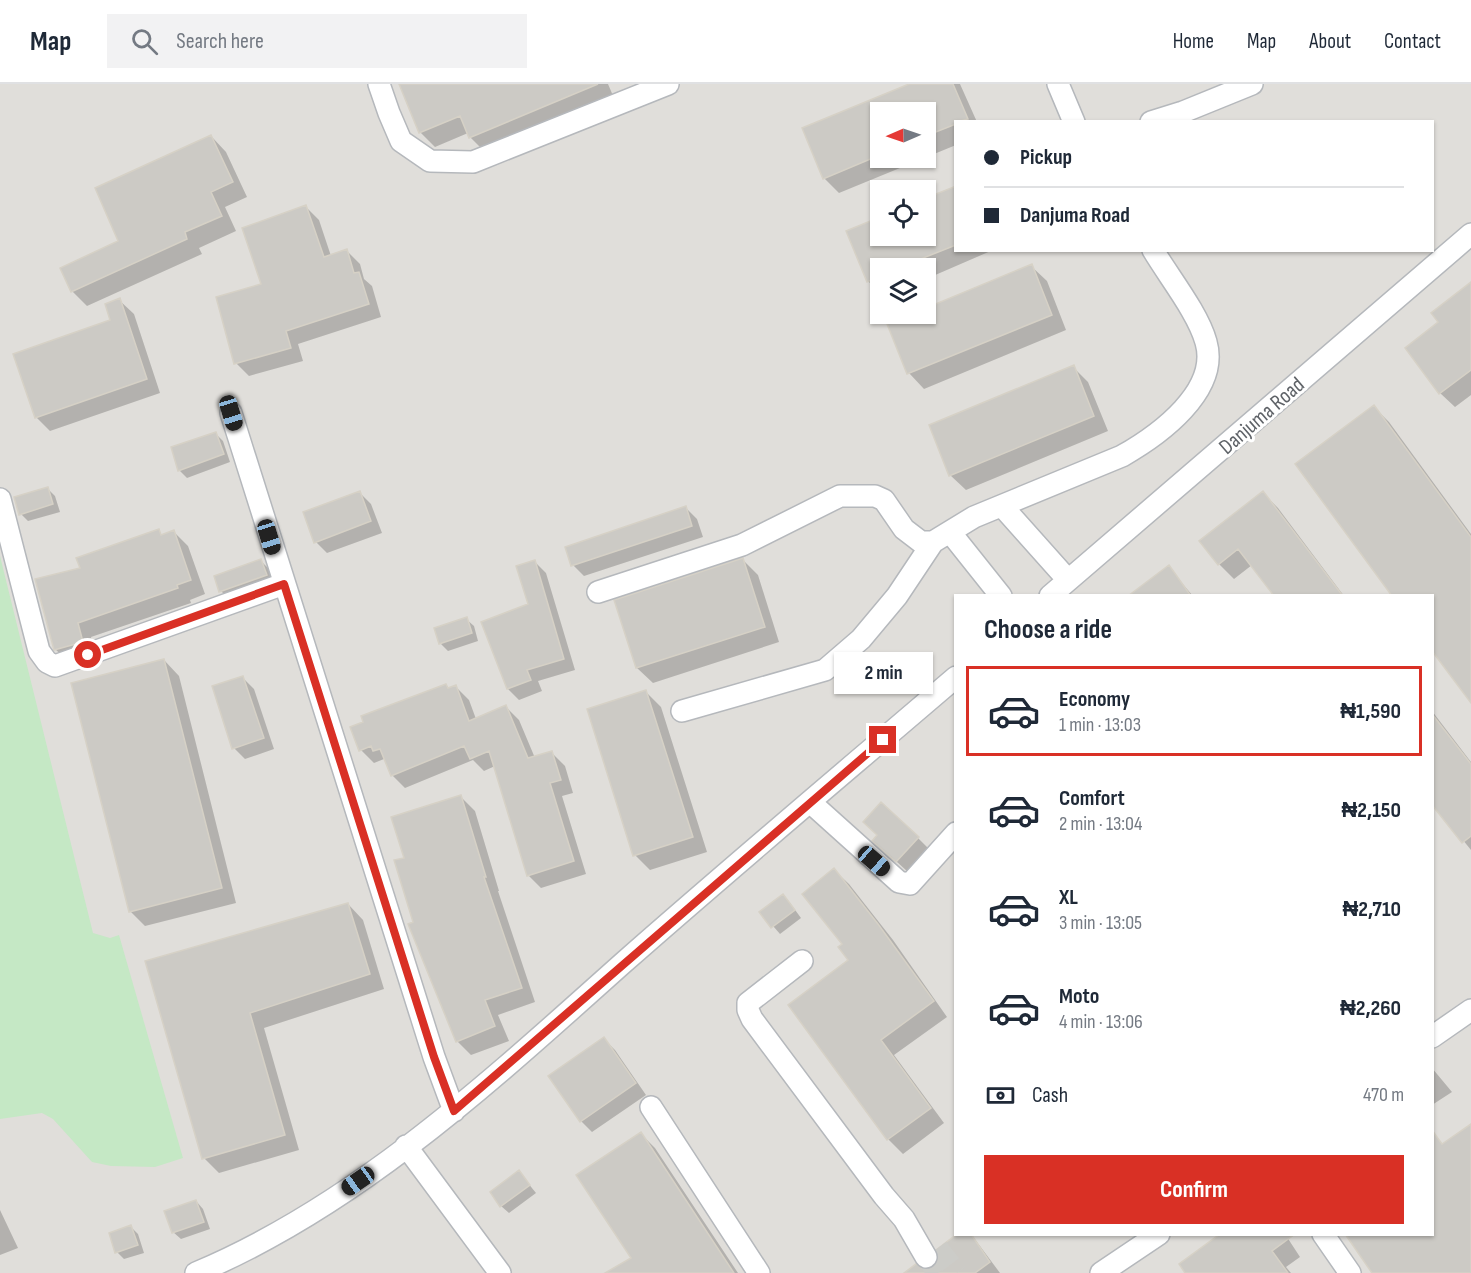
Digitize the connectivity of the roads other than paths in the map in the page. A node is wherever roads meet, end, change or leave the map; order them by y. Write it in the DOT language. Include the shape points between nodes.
graph roads {
  1 [pos="379,84"];
  2 [pos="668,84"];
  3 [pos="1058,84"];
  4 [pos="1252,84"];
  5 [pos="1073,120"];
  6 [pos="1157,120"];
  7 [pos="1471,234"];
  8 [pos="1154,252"];
  9 [pos="231,413"];
  10 [pos="0,499"];
  11 [pos="1002,506"];
  12 [pos="942,537"];
  13 [pos="1068,580"];
  14 [pos="284,584"];
  15 [pos="598,592"];
  16 [pos="999,594"];
  17 [pos="1052,594"];
  18 [pos="954,679"];
  19 [pos="682,711"];
  20 [pos="810,802"];
  21 [pos="954,835"];
  22 [pos="802,961"];
  23 [pos="1471,1010"];
  24 [pos="1434,1036"];
  25 [pos="651,1107"];
  26 [pos="454,1111"];
  27 [pos="406,1146"];
  28 [pos="1156,1236"];
  29 [pos="1324,1236"];
  30 [pos="932,1252"];
  31 [pos="196,1273"];
  32 [pos="500,1273"];
  33 [pos="759,1273"];
  34 [pos="1101,1273"];
  35 [pos="1350,1273"];
  1 -- 2 [label="street" via="400,141 430,160 473,162"];
  3 -- 5 [label="street"];
  4 -- 6 [label="street"];
  7 -- 13 [label="street, Danjuma Road"];
  8 -- 11 [label="street" via="1206,341 1209,359 1205,380 1187,406 1142,444"];
  9 -- 14 [label="street"];
  10 -- 14 [label="street" via="39,651 56,666"];
  11 -- 12 [label="street" via="974,517"];
  11 -- 13 [label="street"];
  12 -- 15 [label="street" via="921,542 904,530 884,500 875,496 840,496 742,545"];
  12 -- 16 [label="street"];
  12 -- 19 [label="street" via="861,639 825,670"];
  13 -- 17 [label="street, Danjuma Road"];
  14 -- 26 [label="street"];
  18 -- 20 [label="street"];
  20 -- 21 [label="street" via="899,882 910,884"];
  20 -- 26 [label="street"];
  22 -- 30 [label="street" via="753,998 748,1004 752,1019 877,1187"];
  23 -- 24 [label="street"];
  25 -- 33 [label="street"];
  26 -- 27 [label="street"];
  27 -- 31 [label="street" via="307,1218"];
  27 -- 32 [label="street"];
  28 -- 34 [label="street"];
  29 -- 35 [label="street"];
}
